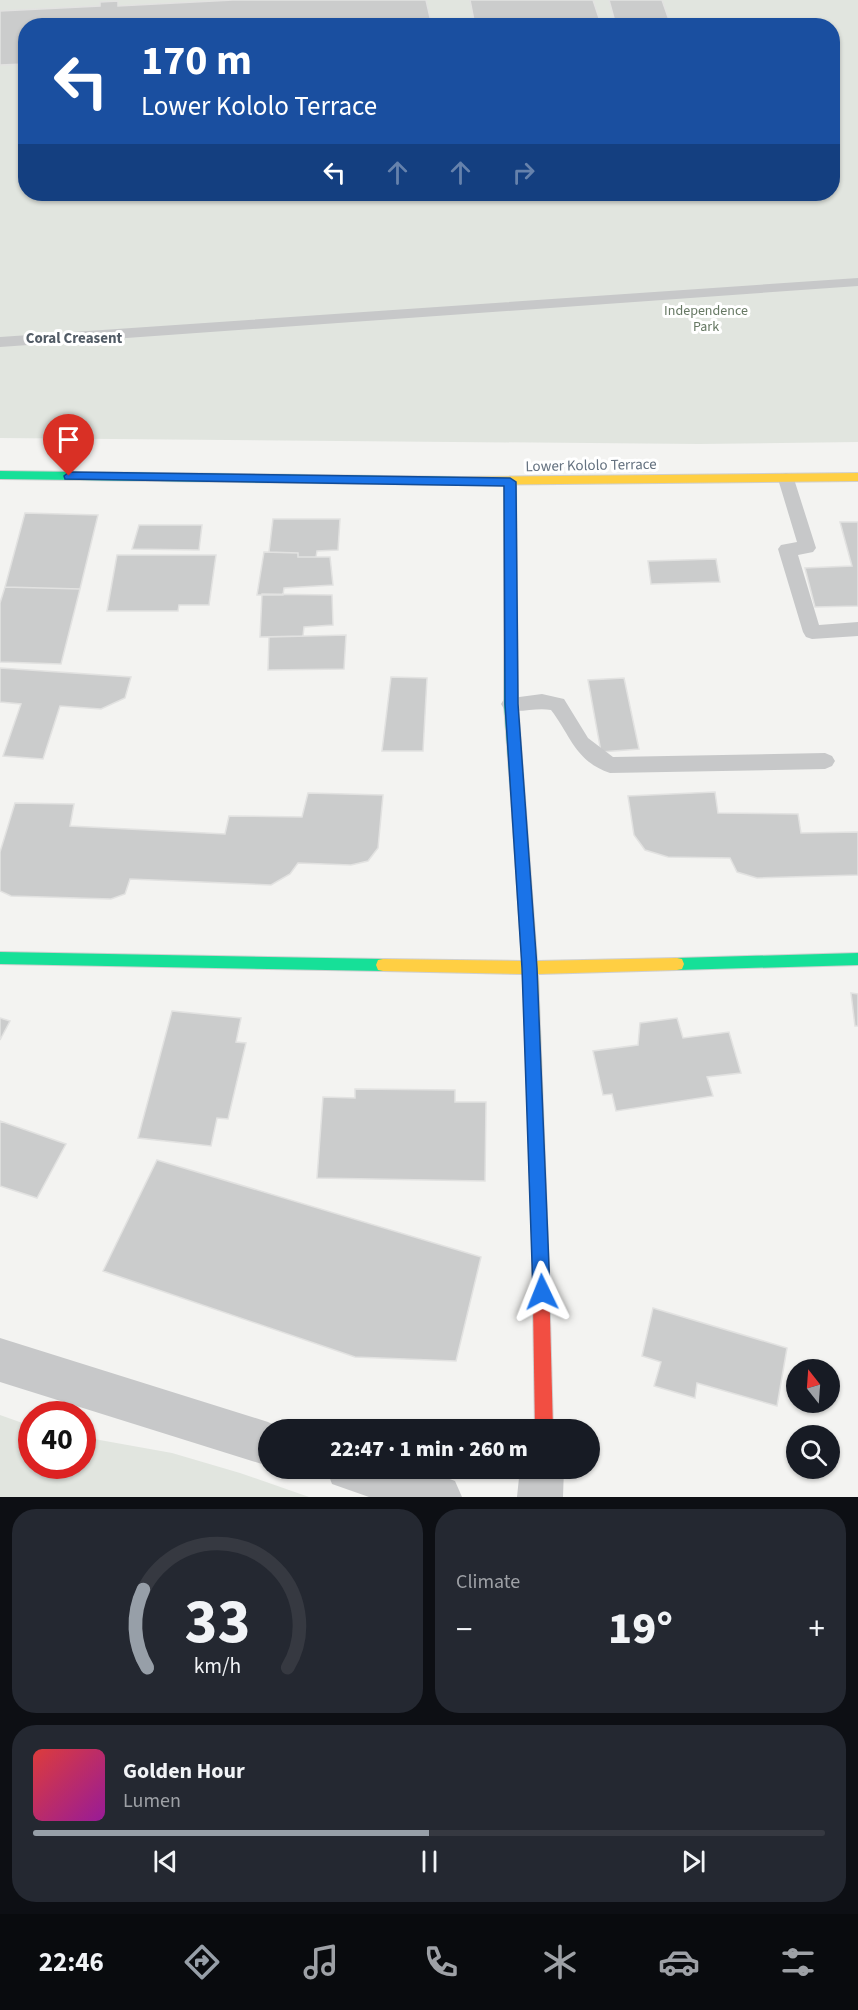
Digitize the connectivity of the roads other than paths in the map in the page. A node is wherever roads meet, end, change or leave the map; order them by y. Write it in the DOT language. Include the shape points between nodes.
graph roads {
  1 [pos="858,282"];
  2 [pos="0,342"];
  3 [pos="0,475"];
  4 [pos="858,477"];
  5 [pos="786,479"];
  6 [pos="510,482"];
  7 [pos="858,629"];
  8 [pos="511,704"];
  9 [pos="825,761"];
  10 [pos="0,958"];
  11 [pos="858,959"];
  12 [pos="530,968"];
  13 [pos="0,1360"];
  14 [pos="544,1419"];
  15 [pos="258,1441"];
  16 [pos="383,1479"];
  17 [pos="541,1479"];
  18 [pos="439,1497"];
  19 [pos="540,1497"];
  1 -- 2 [label="lane"];
  3 -- 6 [label="street, Lower Kololo Terrace"];
  4 -- 5 [label="street, Lower Kololo Terrace"];
  5 -- 6 [label="street, Lower Kololo Terrace"];
  5 -- 7 [label="lane" via="807,548 787,549 812,632"];
  6 -- 8 [label="street"];
  8 -- 9 [label="lane" via="557,704 591,754 610,765"];
  8 -- 12 [label="street"];
  10 -- 12 [label="street"];
  11 -- 12 [label="street"];
  12 -- 14 [label="street"];
  13 -- 15 [label="street"];
  16 -- 18 [label="street"];
  17 -- 19 [label="street"];
}
